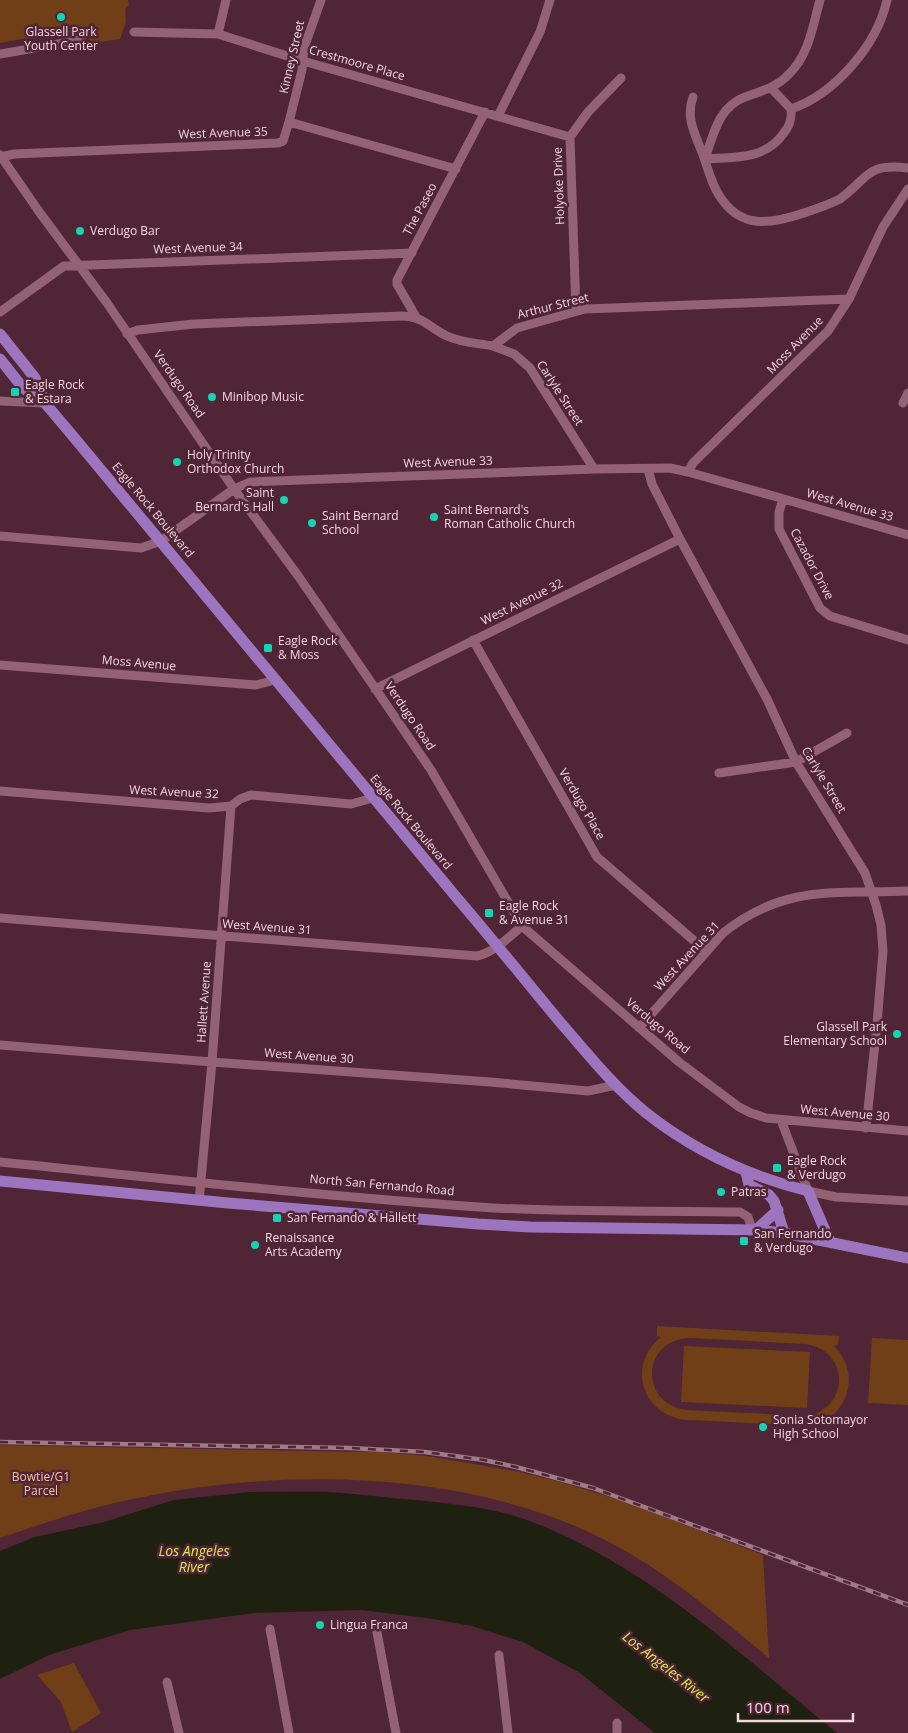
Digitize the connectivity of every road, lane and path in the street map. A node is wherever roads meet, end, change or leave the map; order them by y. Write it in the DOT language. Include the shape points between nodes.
graph roads {
  1 [pos="226,0"];
  2 [pos="321,0"];
  3 [pos="550,0"];
  4 [pos="820,0"];
  5 [pos="887,0"];
  6 [pos="134,32"];
  7 [pos="218,34"];
  8 [pos="81,40"];
  9 [pos="0,54"];
  10 [pos="303,61"];
  11 [pos="621,78"];
  12 [pos="771,88"];
  13 [pos="692,97"];
  14 [pos="791,109"];
  15 [pos="485,112"];
  16 [pos="498,116"];
  17 [pos="289,122"];
  18 [pos="570,137"];
  19 [pos="0,156"];
  20 [pos="705,159"];
  21 [pos="4,168"];
  22 [pos="456,168"];
  23 [pos="908,168"];
  24 [pos="908,190"];
  25 [pos="412,253"];
  26 [pos="79,266"];
  27 [pos="849,299"];
  28 [pos="576,311"];
  29 [pos="0,312"];
  30 [pos="416,317"];
  31 [pos="0,334"];
  32 [pos="127,334"];
  33 [pos="493,346"];
  34 [pos="0,359"];
  35 [pos="908,393"];
  36 [pos="0,401"];
  37 [pos="44,403"];
  38 [pos="903,403"];
  39 [pos="594,469"];
  40 [pos="648,469"];
  41 [pos="688,472"];
  42 [pos="234,489"];
  43 [pos="783,498"];
  44 [pos="0,536"];
  45 [pos="908,536"];
  46 [pos="680,538"];
  47 [pos="160,541"];
  48 [pos="473,640"];
  49 [pos="908,640"];
  50 [pos="0,665"];
  51 [pos="275,680"];
  52 [pos="375,689"];
  53 [pos="847,733"];
  54 [pos="796,762"];
  55 [pos="719,773"];
  56 [pos="0,791"];
  57 [pos="374,798"];
  58 [pos="231,806"];
  59 [pos="908,892"];
  60 [pos="872,893"];
  61 [pos="0,918"];
  62 [pos="522,926"];
  63 [pos="221,936"];
  64 [pos="497,946"];
  65 [pos="706,951"];
  66 [pos="638,1028"];
  67 [pos="0,1045"];
  68 [pos="212,1062"];
  69 [pos="616,1085"];
  70 [pos="781,1120"];
  71 [pos="866,1128"];
  72 [pos="908,1132"];
  73 [pos="0,1162"];
  74 [pos="746,1172"];
  75 [pos="0,1181"];
  76 [pos="202,1182"];
  77 [pos="808,1191"];
  78 [pos="200,1200"];
  79 [pos="908,1201"];
  80 [pos="778,1210"];
  81 [pos="754,1229"];
  82 [pos="784,1233"];
  83 [pos="830,1242"];
  84 [pos="908,1258"];
  85 [pos="376,1628"];
  86 [pos="270,1629"];
  87 [pos="499,1655"];
  88 [pos="166,1682"];
  89 [pos="617,1723"];
  90 [pos="179,1733"];
  91 [pos="288,1733"];
  92 [pos="396,1733"];
  93 [pos="508,1733"];
  94 [pos="617,1733"];
  1 -- 7 [label="street"];
  2 -- 10 [label="street, Kinney Street" via="304,48"];
  3 -- 16 [label="street" via="540,32"];
  4 -- 12 [label="street" via="803,56 789,74"];
  5 -- 14 [label="street" via="868,46 848,70 803,105"];
  6 -- 7 [label="street, Crestmoore Place"];
  7 -- 10 [label="street, Crestmoore Place"];
  8 -- 9 [label="street"];
  10 -- 15 [label="street, Crestmoore Place"];
  10 -- 17 [label="street, Kinney Street"];
  11 -- 18 [label="street, Holyoke Drive"];
  12 -- 14 [label="street"];
  12 -- 20 [label="street" via="727,108 718,122"];
  13 -- 20 [label="street" via="689,118"];
  14 -- 20 [label="street" via="792,119 786,131 767,149 747,156"];
  15 -- 16 [label="street, Crestmoore Place"];
  15 -- 22 [label="street, The Paseo"];
  16 -- 18 [label="street, Crestmoore Place"];
  17 -- 19 [label="street, West Avenue 35" via="283,141 278,143"];
  17 -- 22 [label="street"];
  18 -- 28 [label="street, Holyoke Drive"];
  19 -- 21 [label="street, Verdugo Road"];
  20 -- 23 [label="street" via="724,203 740,216 760,222 780,221 831,204 875,170 892,166"];
  21 -- 26 [label="street, Verdugo Road"];
  22 -- 25 [label="street, The Paseo"];
  24 -- 27 [label="street, Moss Avenue" via="884,227"];
  25 -- 26 [label="street, West Avenue 34"];
  25 -- 30 [label="street, The Paseo" via="397,284"];
  26 -- 29 [label="street, West Avenue 34" via="64,266"];
  26 -- 32 [label="street, Verdugo Road"];
  27 -- 28 [label="street, Arthur Street"];
  27 -- 41 [label="street, Moss Avenue" via="828,331 693,463"];
  28 -- 33 [label="street, Arthur Street" via="517,328"];
  30 -- 32 [label="street" via="194,324"];
  30 -- 33 [label="street" via="447,336 467,343"];
  31 -- 37 [label="main road, Eagle Rock Boulevard" via="35,378"];
  32 -- 42 [label="street, Verdugo Road"];
  33 -- 39 [label="street, Carlyle Street" via="514,354 530,368"];
  34 -- 37 [label="main road, Eagle Rock Boulevard" via="23,388"];
  35 -- 38 [label="street"];
  36 -- 37 [label="street"];
  37 -- 47 [label="main road, Eagle Rock Boulevard"];
  39 -- 40 [label="street, West Avenue 33"];
  39 -- 42 [label="street, West Avenue 33" via="250,482"];
  40 -- 41 [label="street, West Avenue 33" via="670,468"];
  40 -- 46 [label="street, Carlyle Street" via="652,484"];
  41 -- 43 [label="street, West Avenue 33"];
  42 -- 47 [label="street, West Avenue 33"];
  42 -- 52 [label="street, Verdugo Road"];
  43 -- 45 [label="street, West Avenue 33"];
  43 -- 49 [label="street, Cazador Drive" via="779,529 820,608 830,616"];
  44 -- 47 [label="street, West Avenue 33" via="141,548"];
  46 -- 48 [label="street, West Avenue 32"];
  46 -- 54 [label="street, Carlyle Street" via="763,691"];
  47 -- 51 [label="main road, Eagle Rock Boulevard"];
  48 -- 52 [label="street, West Avenue 32"];
  48 -- 65 [label="street, Verdugo Place" via="598,857"];
  50 -- 51 [label="street, Moss Avenue" via="256,686"];
  51 -- 57 [label="main road, Eagle Rock Boulevard"];
  52 -- 62 [label="street, Verdugo Road" via="430,770"];
  53 -- 54 [label="street"];
  54 -- 55 [label="street"];
  54 -- 60 [label="street, Carlyle Street" via="861,866"];
  56 -- 58 [label="street, West Avenue 32" via="209,808"];
  57 -- 58 [label="street, West Avenue 32" via="352,804 252,796"];
  57 -- 64 [label="main road, Eagle Rock Boulevard"];
  58 -- 63 [label="street, Hallett Avenue"];
  59 -- 60 [label="street, West Avenue 31"];
  60 -- 65 [label="street, West Avenue 31" via="814,894 776,902 737,922"];
  60 -- 71 [label="street, Carlyle Street" via="881,925 883,951"];
  61 -- 63 [label="street, West Avenue 31"];
  62 -- 64 [label="street, West Avenue 31"];
  62 -- 66 [label="street, Verdugo Road"];
  63 -- 64 [label="street, West Avenue 31" via="477,956"];
  63 -- 68 [label="street, Hallett Avenue"];
  64 -- 69 [label="main road, Eagle Rock Boulevard"];
  65 -- 66 [label="street, West Avenue 31"];
  66 -- 70 [label="street, Verdugo Road" via="739,1107 766,1118"];
  67 -- 68 [label="street, West Avenue 30"];
  68 -- 69 [label="street, West Avenue 30" via="588,1091"];
  68 -- 76 [label="street, Hallett Avenue"];
  69 -- 74 [label="main road, Eagle Rock Boulevard" via="676,1135"];
  70 -- 71 [label="street, West Avenue 30"];
  70 -- 77 [label="street"];
  71 -- 72 [label="street, West Avenue 30"];
  73 -- 76 [label="street, North San Fernando Road"];
  74 -- 77 [label="main road, Eagle Rock Boulevard"];
  74 -- 80 [label="main road" via="749,1185 772,1198"];
  75 -- 78 [label="main road"];
  76 -- 78 [label="street, Hallett Avenue"];
  76 -- 81 [label="street, North San Fernando Road" via="497,1208 740,1212 748,1216"];
  77 -- 79 [label="street" via="836,1197"];
  77 -- 83 [label="main road"];
  78 -- 81 [label="main road" via="530,1227"];
  80 -- 81 [label="main road"];
  80 -- 82 [label="main road"];
  81 -- 82 [label="main road"];
  82 -- 83 [label="main road"];
  83 -- 84 [label="main road"];
  85 -- 92 [label="street"];
  86 -- 91 [label="street"];
  87 -- 93 [label="street"];
  88 -- 90 [label="street"];
  89 -- 94 [label="street"];
}
